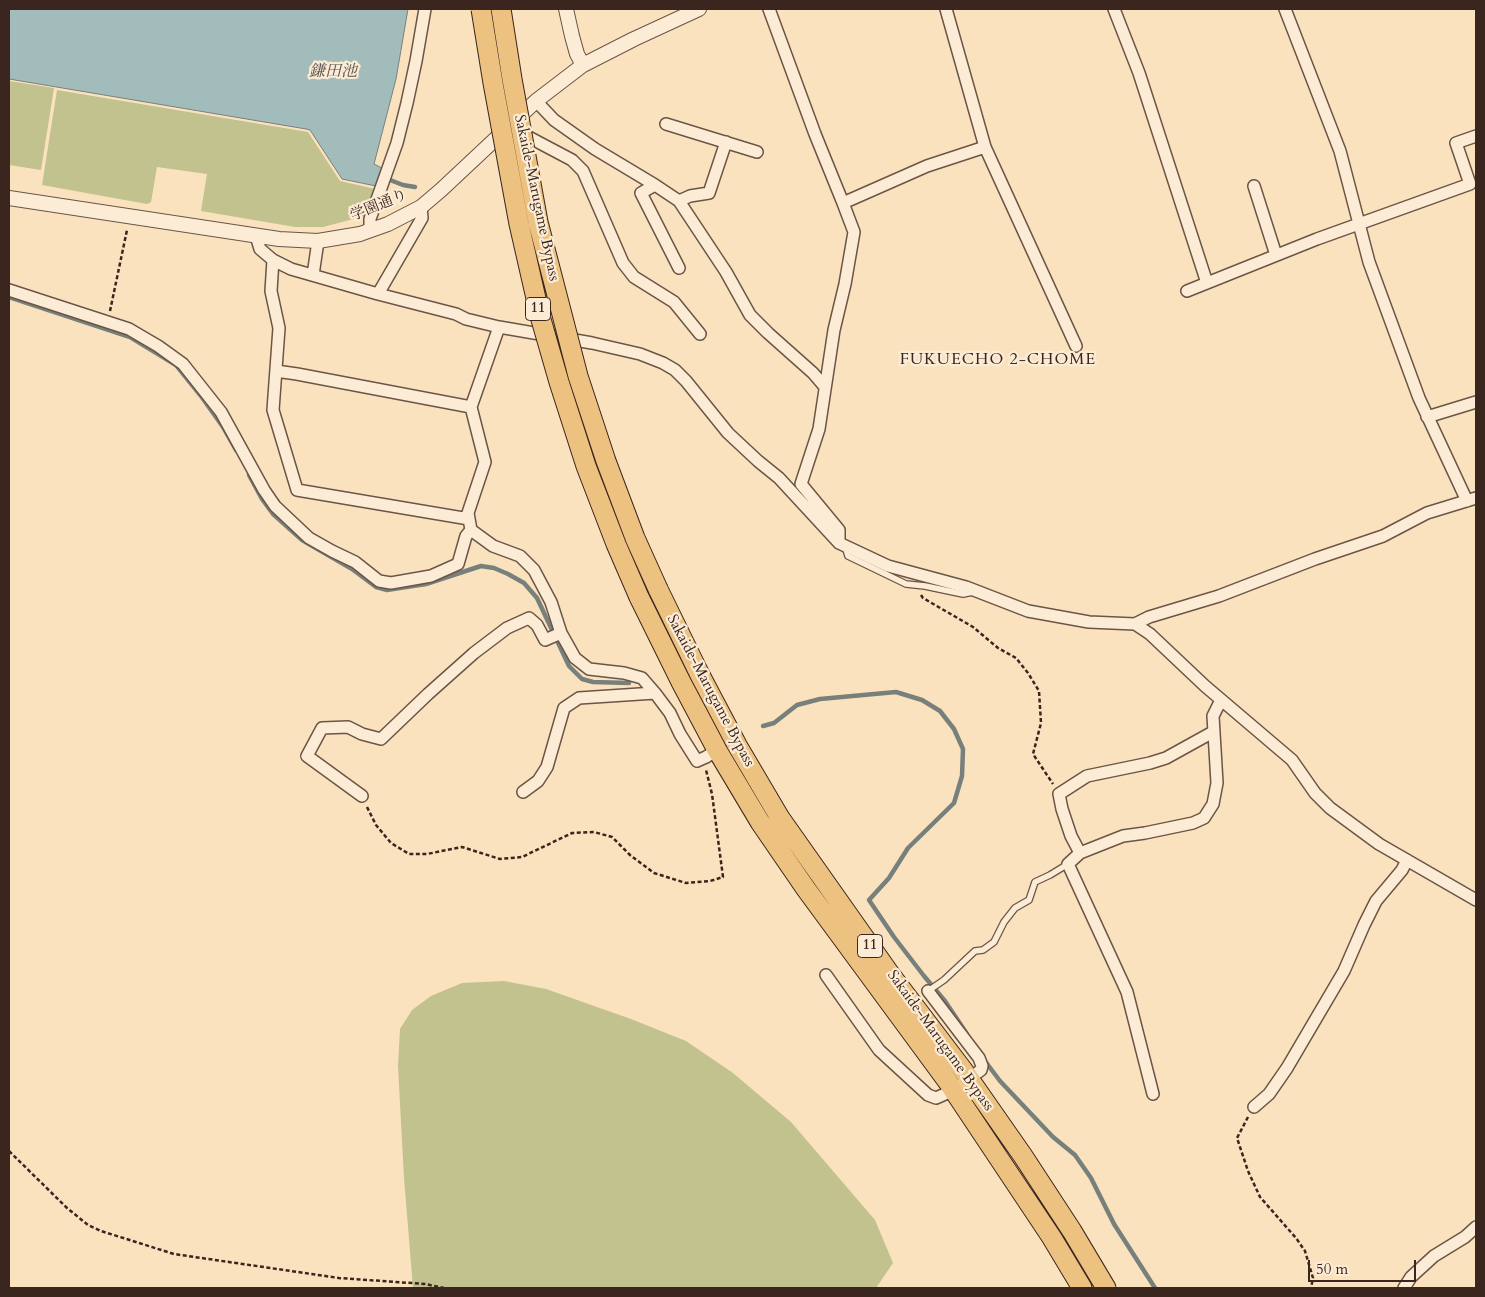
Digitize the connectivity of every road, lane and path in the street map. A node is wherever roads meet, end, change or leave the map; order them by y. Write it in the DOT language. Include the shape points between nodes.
graph roads {
  1 [pos="425,9"];
  2 [pos="481,9"];
  3 [pos="501,9"];
  4 [pos="566,9"];
  5 [pos="699,9"];
  6 [pos="769,9"];
  7 [pos="946,9"];
  8 [pos="1114,9"];
  9 [pos="1285,9"];
  10 [pos="583,65"];
  11 [pos="536,101"];
  12 [pos="666,124"];
  13 [pos="511,125"];
  14 [pos="1476,136"];
  15 [pos="726,142"];
  16 [pos="985,147"];
  17 [pos="757,152"];
  18 [pos="655,185"];
  19 [pos="1254,186"];
  20 [pos="9,198"];
  21 [pos="679,201"];
  22 [pos="844,203"];
  23 [pos="421,207"];
  24 [pos="1359,224"];
  25 [pos="128,226"];
  26 [pos="370,230"];
  27 [pos="256,236"];
  28 [pos="318,241"];
  29 [pos="1276,255"];
  30 [pos="274,260"];
  31 [pos="678,268"];
  32 [pos="313,275"];
  33 [pos="1207,283"];
  34 [pos="9,290"];
  35 [pos="1186,291"];
  36 [pos="378,294"];
  37 [pos="108,322"];
  38 [pos="499,326"];
  39 [pos="700,334"];
  40 [pos="1076,346"];
  41 [pos="276,371"];
  42 [pos="825,387"];
  43 [pos="1476,402"];
  44 [pos="471,407"];
  45 [pos="1427,417"];
  46 [pos="1472,500"];
  47 [pos="470,524"];
  48 [pos="842,544"];
  49 [pos="906,584"];
  50 [pos="977,591"];
  51 [pos="1135,624"];
  52 [pos="556,635"];
  53 [pos="655,693"];
  54 [pos="1221,700"];
  55 [pos="1213,732"];
  56 [pos="709,755"];
  57 [pos="523,792"];
  58 [pos="1059,794"];
  59 [pos="362,796"];
  60 [pos="1080,852"];
  61 [pos="1407,860"];
  62 [pos="1068,864"];
  63 [pos="1476,900"];
  64 [pos="826,975"];
  65 [pos="931,988"];
  66 [pos="969,1079"];
  67 [pos="954,1090"];
  68 [pos="1153,1094"];
  69 [pos="1254,1107"];
  70 [pos="9,1151"];
  71 [pos="1476,1227"];
  72 [pos="444,1288"];
  73 [pos="1082,1288"];
  74 [pos="1106,1288"];
  75 [pos="1311,1288"];
  76 [pos="1404,1288"];
  1 -- 26 [label="street" via="407,103 397,143 370,218"];
  2 -- 56 [label="highway, Sakaide-Marugame Bypass / 11, bridge" via="519,224 559,382 616,544 681,682"];
  3 -- 66 [label="highway, Sakaide-Marugame Bypass / 11, bridge" via="538,222 578,376 635,538 704,684 780,818"];
  4 -- 10 [label="street" via="577,54"];
  5 -- 10 [label="street, 学園通り"];
  6 -- 22 [label="street"];
  7 -- 16 [label="street"];
  8 -- 33 [label="street" via="1139,73"];
  9 -- 24 [label="street" via="1340,151"];
  10 -- 11 [label="street, 学園通り"];
  11 -- 13 [label="street, 学園通り"];
  11 -- 18 [label="street" via="554,120 595,149"];
  12 -- 15 [label="street"];
  13 -- 23 [label="street, 学園通り"];
  13 -- 39 [label="street" via="572,160 583,171 623,263 634,277 674,302"];
  14 -- 24 [label="street" via="1456,143 1470,184"];
  15 -- 17 [label="street"];
  15 -- 21 [label="street" via="709,193"];
  16 -- 22 [label="street" via="927,166"];
  16 -- 40 [label="street"];
  18 -- 21 [label="street"];
  18 -- 31 [label="street" via="642,194"];
  19 -- 29 [label="street"];
  20 -- 27 [label="street, 学園通り"];
  21 -- 42 [label="street" via="750,315"];
  22 -- 42 [label="street" via="854,232"];
  23 -- 26 [label="street, 学園通り"];
  23 -- 36 [label="street" via="422,218"];
  24 -- 29 [label="street"];
  24 -- 45 [label="street" via="1369,262"];
  25 -- 37 [label="path"];
  26 -- 28 [label="street, 学園通り"];
  27 -- 28 [label="street, 学園通り"];
  27 -- 30 [label="street" via="260,249"];
  28 -- 32 [label="street"];
  29 -- 33 [label="street"];
  30 -- 32 [label="street"];
  30 -- 41 [label="street" via="271,291 279,328"];
  32 -- 36 [label="street"];
  33 -- 35 [label="street"];
  34 -- 37 [label="street"];
  36 -- 38 [label="street"];
  37 -- 47 [label="street" via="158,346 183,364 221,412 275,506 309,538 355,562 379,581 391,583 431,576 458,564"];
  38 -- 44 [label="street"];
  38 -- 48 [label="street" via="640,354 675,370 728,433 779,478"];
  41 -- 44 [label="street"];
  41 -- 47 [label="street" via="274,410 297,490"];
  42 -- 48 [label="street" via="819,429 801,484 839,530"];
  43 -- 45 [label="street"];
  44 -- 47 [label="street" via="485,462 468,513"];
  45 -- 46 [label="street"];
  46 -- 51 [label="street" via="1427,513 1383,536 1219,596 1149,616"];
  47 -- 52 [label="street" via="493,546 520,556 534,570 551,602"];
  48 -- 49 [label="lane" via="848,556"];
  48 -- 50 [label="street" via="888,566"];
  49 -- 50 [label="lane" via="963,594"];
  49 -- 58 [label="path" via="1016,658 1028,673 1039,691 1041,715 1033,754"];
  50 -- 51 [label="street" via="1028,611 1089,622"];
  51 -- 54 [label="street"];
  52 -- 53 [label="street" via="589,669 642,678"];
  52 -- 59 [label="street" via="545,640 529,618 507,628 474,653 381,740 348,727 322,728 307,756"];
  53 -- 56 [label="street" via="697,761"];
  53 -- 57 [label="street" via="579,698 564,708 547,766 538,780"];
  54 -- 55 [label="street" via="1213,716"];
  54 -- 61 [label="street" via="1292,760 1330,808"];
  55 -- 58 [label="street" via="1166,758 1087,776"];
  55 -- 60 [label="street" via="1217,783 1213,804 1204,818 1123,836"];
  56 -- 59 [label="path" via="709,779 723,877 710,881 686,883 654,872 612,837 594,832 572,833 522,857 500,859 462,847 409,854 391,843 376,825"];
  56 -- 67 [label="highway, Sakaide-Marugame Bypass / 11"];
  58 -- 60 [label="street" via="1071,836"];
  60 -- 62 [label="street"];
  61 -- 63 [label="street"];
  61 -- 69 [label="street" via="1376,901 1344,971 1288,1068 1269,1094"];
  62 -- 65 [label="lane" via="1035,882 1028,900 1015,908 994,942 983,950 975,951"];
  62 -- 68 [label="street" via="1127,992"];
  64 -- 67 [label="street" via="879,1050 928,1095 936,1098"];
  65 -- 66 [label="street" via="979,1058 982,1066"];
  66 -- 67 [label="street"];
  66 -- 74 [label="highway, Sakaide-Marugame Bypass / 11" via="1068,1223"];
  67 -- 73 [label="highway, Sakaide-Marugame Bypass / 11"];
  69 -- 75 [label="path" via="1237,1138 1260,1197 1305,1251 1313,1278"];
  70 -- 72 [label="path" via="88,1225 174,1254 339,1278"];
  71 -- 76 [label="street" via="1434,1256"];
}
